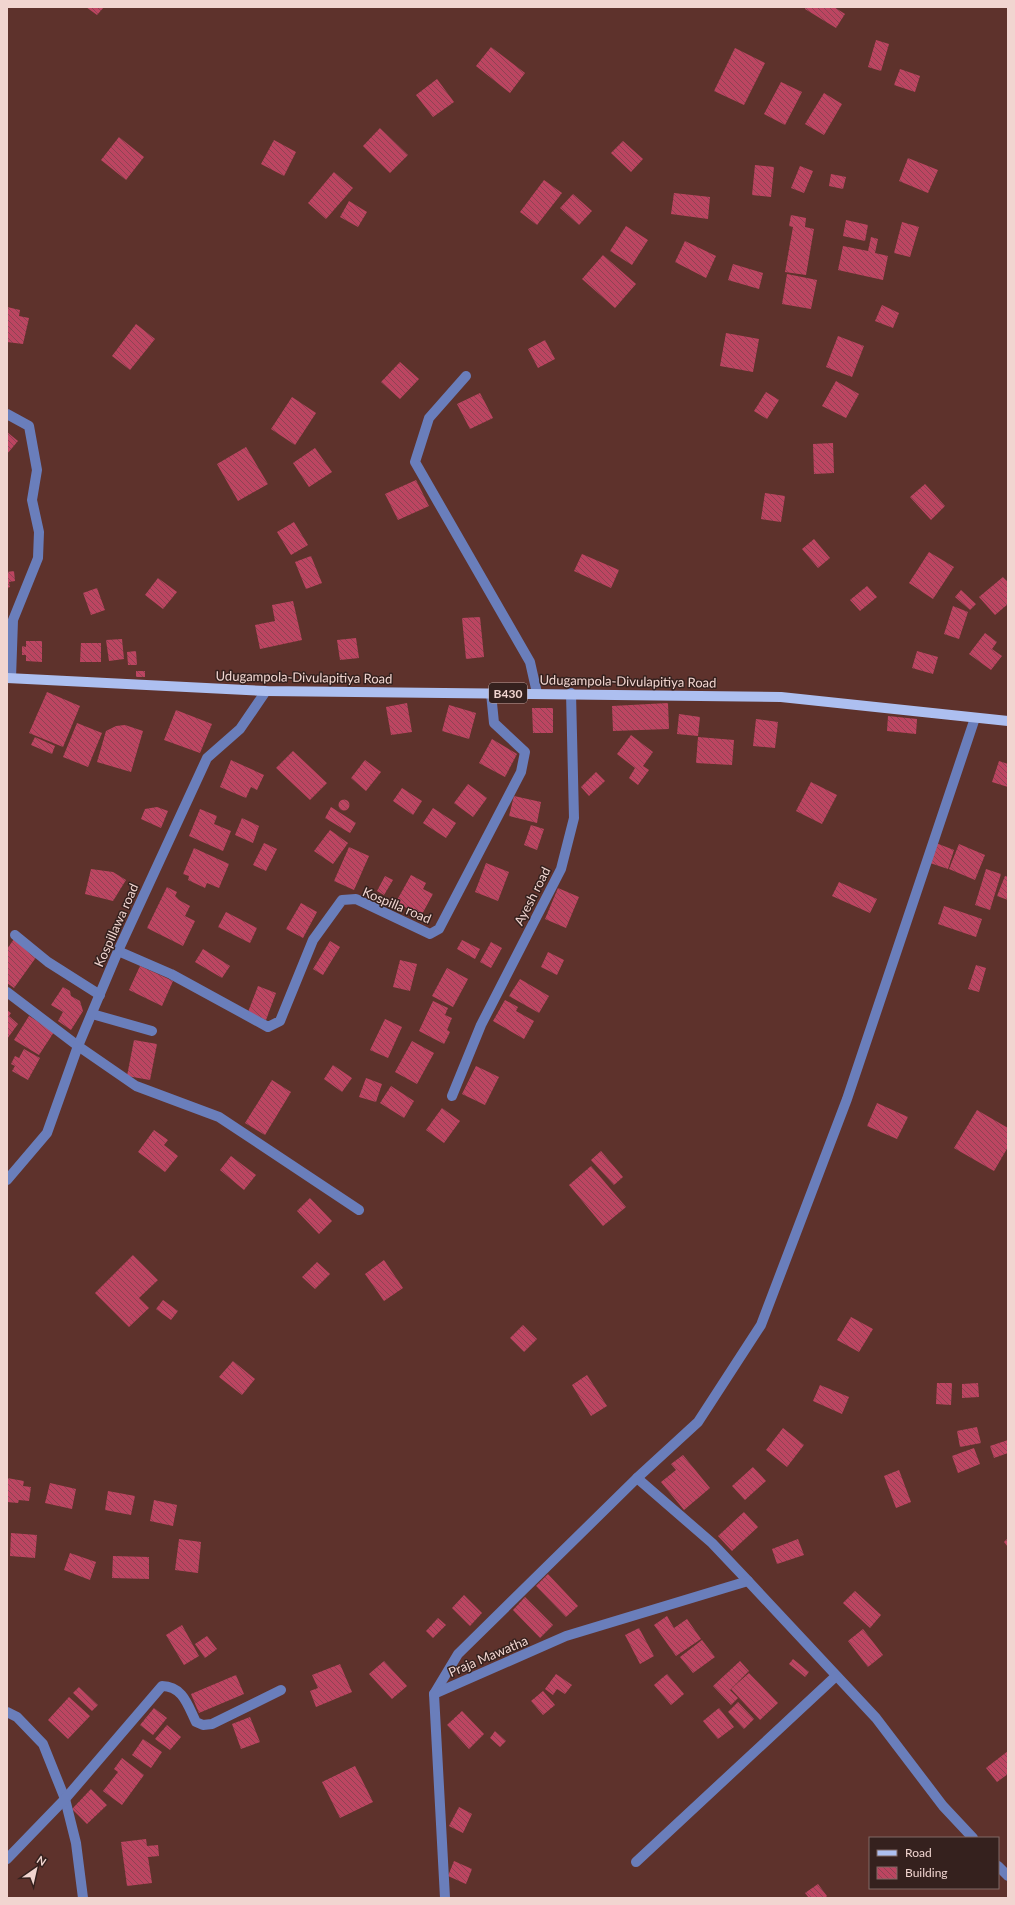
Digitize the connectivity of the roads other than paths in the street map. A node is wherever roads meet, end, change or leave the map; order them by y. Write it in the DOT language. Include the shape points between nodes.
graph roads {
  1 [pos="466,376"];
  2 [pos="7,414"];
  3 [pos="9,678"];
  4 [pos="266,691"];
  5 [pos="491,693"];
  6 [pos="538,693"];
  7 [pos="570,693"];
  8 [pos="975,718"];
  9 [pos="1008,720"];
  10 [pos="15,935"];
  11 [pos="118,951"];
  12 [pos="7,992"];
  13 [pos="100,995"];
  14 [pos="92,1014"];
  15 [pos="152,1032"];
  16 [pos="78,1046"];
  17 [pos="452,1096"];
  18 [pos="7,1180"];
  19 [pos="359,1210"];
  20 [pos="637,1478"];
  21 [pos="748,1581"];
  22 [pos="836,1676"];
  23 [pos="280,1690"];
  24 [pos="434,1694"];
  25 [pos="7,1712"];
  26 [pos="65,1799"];
  27 [pos="972,1837"];
  28 [pos="7,1859"];
  29 [pos="636,1862"];
  30 [pos="999,1867"];
  31 [pos="1008,1876"];
  32 [pos="83,1898"];
  33 [pos="445,1898"];
  1 -- 6 [label="street" via="429,418 415,462 530,662"];
  2 -- 3 [label="street" via="28,426 37,470 32,500 40,532 38,558 13,620"];
  3 -- 4 [label="main road, Udugampola-Divulapitiya Road / B430"];
  4 -- 5 [label="main road, Udugampola-Divulapitiya Road / B430"];
  4 -- 11 [label="street, Kospillawa road" via="240,729 207,758"];
  5 -- 6 [label="main road, Udugampola-Divulapitiya Road / B430"];
  5 -- 11 [label="street, Kospilla road" via="494,723 525,752 520,772 439,929 430,934 356,899 342,900 314,940 280,1022 268,1027 170,974"];
  6 -- 7 [label="main road, Udugampola-Divulapitiya Road / B430"];
  7 -- 8 [label="main road, Udugampola-Divulapitiya Road / B430" via="781,697"];
  7 -- 17 [label="street, Ayesh road" via="574,818 561,868 481,1026"];
  8 -- 9 [label="main road, Udugampola-Divulapitiya Road / B430"];
  8 -- 20 [label="street" via="847,1099 761,1325 698,1422"];
  10 -- 13 [label="street" via="48,962"];
  11 -- 13 [label="street, Kospillawa road"];
  12 -- 16 [label="street"];
  13 -- 14 [label="street, Kospillawa road"];
  14 -- 15 [label="street"];
  14 -- 16 [label="street, Kospillawa road"];
  16 -- 18 [label="street, Kospillawa road" via="47,1133"];
  16 -- 19 [label="street" via="136,1086 219,1117"];
  20 -- 21 [label="street" via="712,1543"];
  20 -- 24 [label="street" via="458,1654"];
  21 -- 22 [label="street"];
  21 -- 24 [label="street, Praja Mawatha" via="566,1636"];
  22 -- 27 [label="street" via="876,1718 943,1806"];
  22 -- 29 [label="street"];
  23 -- 26 [label="street" via="212,1724 203,1724 196,1722 180,1692 171,1686 162,1686"];
  24 -- 33 [label="street"];
  25 -- 26 [label="street" via="17,1717 43,1744"];
  26 -- 28 [label="street"];
  26 -- 32 [label="street" via="76,1843"];
  30 -- 31 [label="street"];
}
